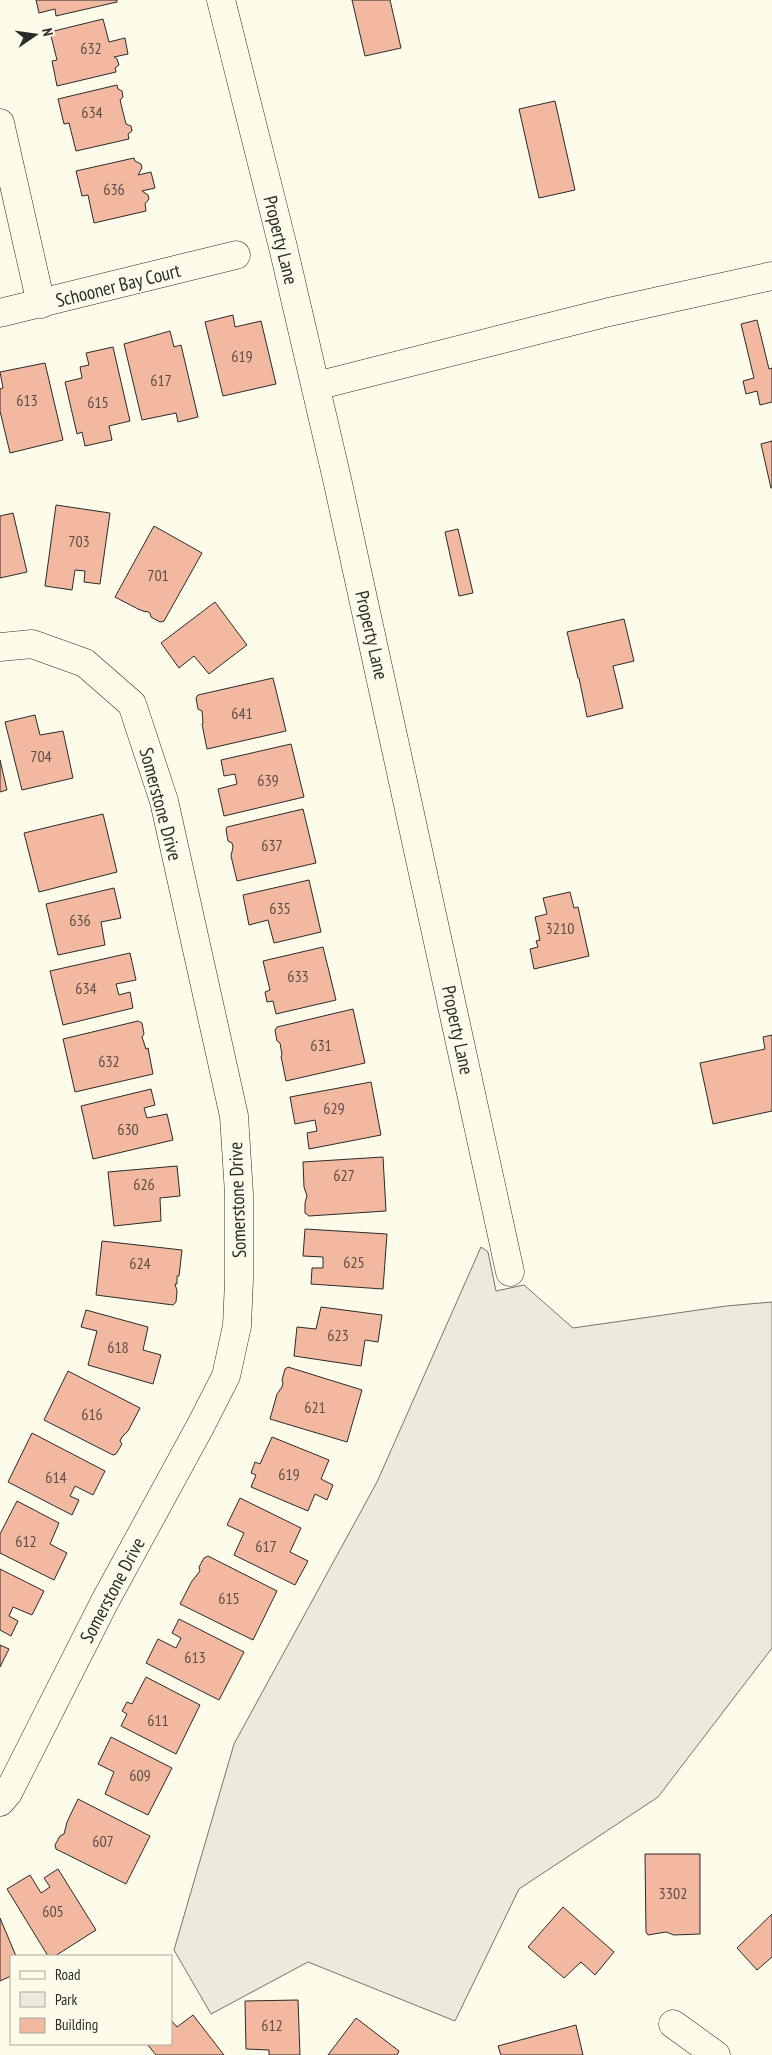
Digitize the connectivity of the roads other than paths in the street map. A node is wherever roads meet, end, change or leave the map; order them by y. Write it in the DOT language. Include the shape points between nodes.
graph roads {
  1 [pos="221,0"];
  2 [pos="0,124"];
  3 [pos="236,255"];
  4 [pos="772,276"];
  5 [pos="42,304"];
  6 [pos="0,313"];
  7 [pos="316,386"];
  8 [pos="0,647"];
  9 [pos="510,1272"];
  10 [pos="0,1802"];
  11 [pos="673,2024"];
  12 [pos="716,2055"];
  1 -- 7 [label="street, Property Lane"];
  2 -- 5 [label="street"];
  3 -- 5 [label="street, Schooner Bay Court"];
  4 -- 7 [label="street" via="609,312"];
  5 -- 6 [label="street, Schooner Bay Court"];
  7 -- 9 [label="street, Property Lane"];
  8 -- 10 [label="street, Somerstone Drive" via="32,644 85,663 132,704 164,801 234,1116 239,1194 237,1326 226,1376 104,1603 8,1793"];
  11 -- 12 [label="street"];
}
